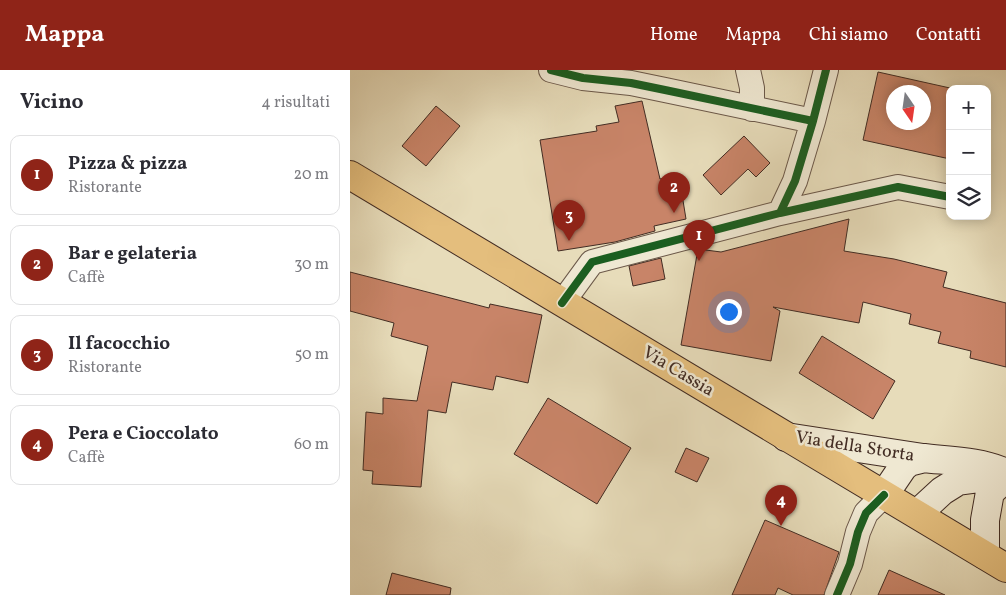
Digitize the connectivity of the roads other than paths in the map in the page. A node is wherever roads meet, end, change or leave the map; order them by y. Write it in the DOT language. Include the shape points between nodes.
graph roads {
  1 [pos="551,70"];
  2 [pos="748,70"];
  3 [pos="826,70"];
  4 [pos="752,109"];
  5 [pos="814,121"];
  6 [pos="350,175"];
  7 [pos="946,196"];
  8 [pos="780,213"];
  9 [pos="562,303"];
  10 [pos="786,437"];
  11 [pos="925,458"];
  12 [pos="1006,476"];
  13 [pos="884,495"];
  14 [pos="917,514"];
  15 [pos="995,562"];
  16 [pos="837,595"];
  1 -- 4 [label="street"];
  2 -- 4 [label="street"];
  3 -- 5 [label="street"];
  4 -- 5 [label="street"];
  5 -- 8 [label="street" via="795,181"];
  6 -- 9 [label="main road, Via Cassia"];
  7 -- 8 [label="street" via="898,187"];
  8 -- 9 [label="street" via="592,262"];
  9 -- 10 [label="main road, Via Cassia"];
  10 -- 11 [label="main road, Via della Storta"];
  10 -- 13 [label="main road, Via Cassia"];
  11 -- 12 [label="main road, Via della Storta" via="997,469"];
  11 -- 13 [label="main road, Via della Storta" via="903,467"];
  12 -- 14 [label="main road" via="958,481"];
  12 -- 15 [label="main road" via="990,492 985,520"];
  13 -- 14 [label="main road, Via Cassia"];
  13 -- 16 [label="street" via="866,513"];
  14 -- 15 [label="main road, Via Cassia"];
}
